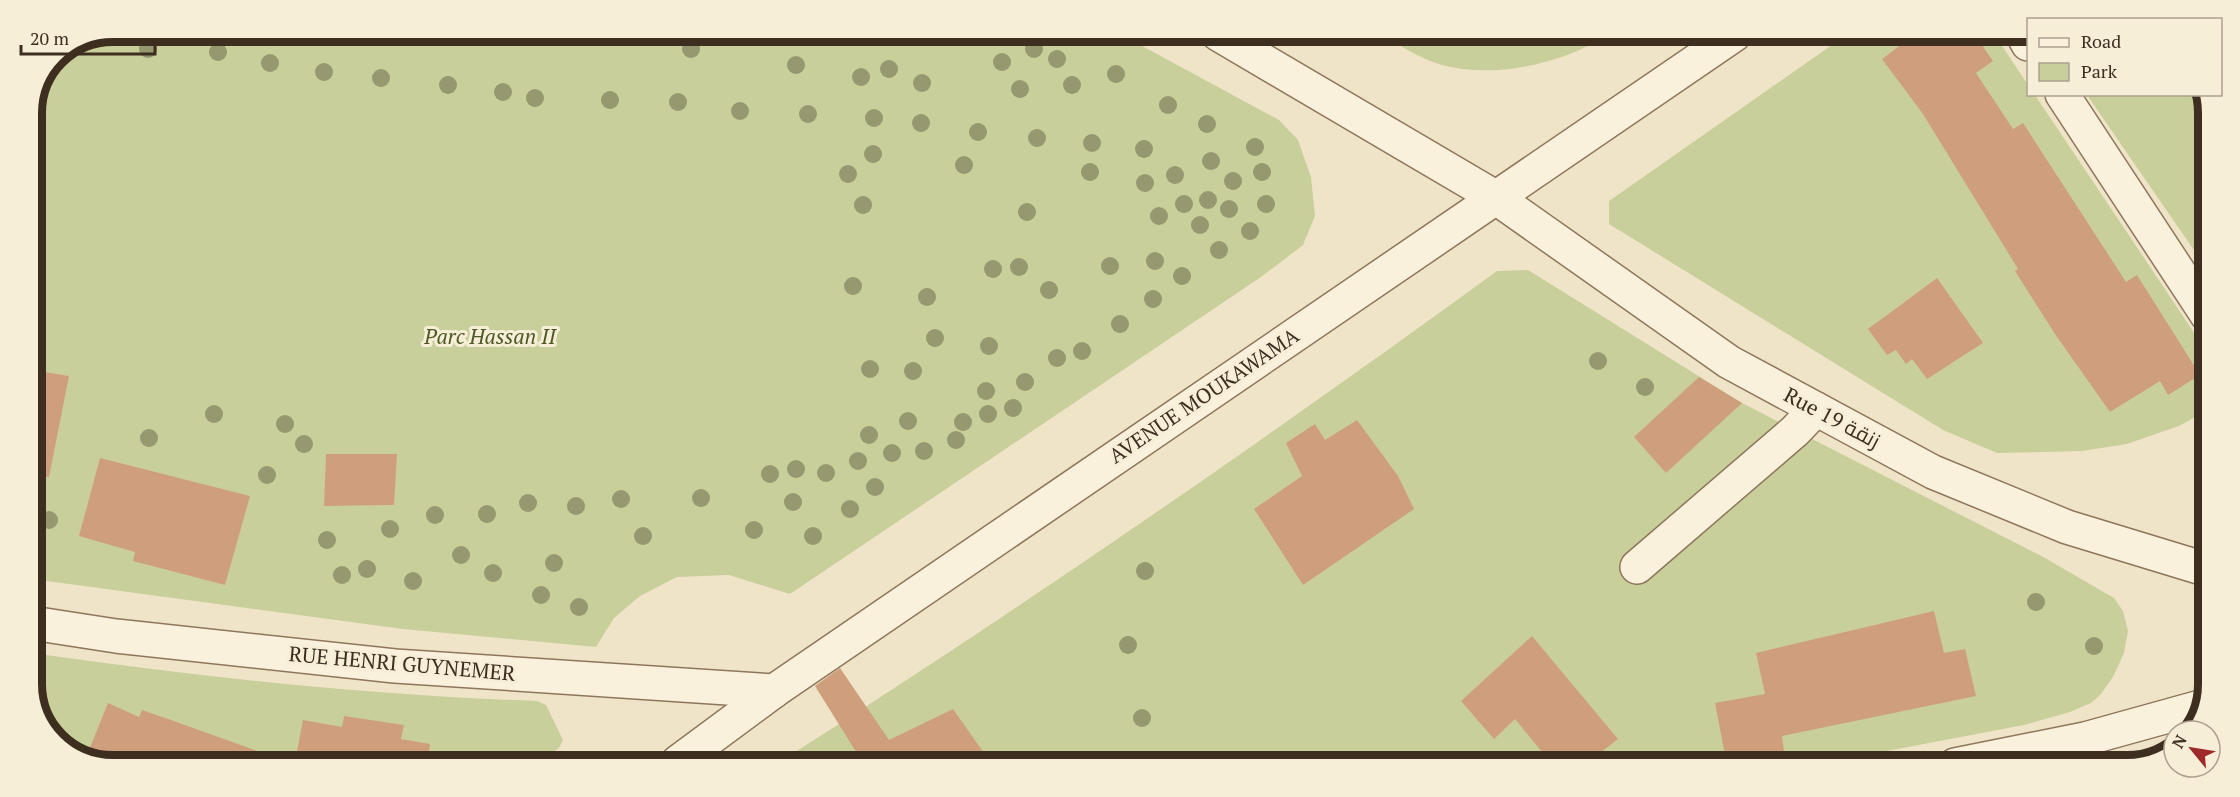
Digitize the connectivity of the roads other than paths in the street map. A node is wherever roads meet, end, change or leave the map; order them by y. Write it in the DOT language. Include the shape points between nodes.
graph roads {
  1 [pos="1232,42"];
  2 [pos="1715,42"];
  3 [pos="2063,96"];
  4 [pos="1495,197"];
  5 [pos="2198,301"];
  6 [pos="1816,409"];
  7 [pos="2198,566"];
  8 [pos="1637,567"];
  9 [pos="42,625"];
  10 [pos="774,691"];
  11 [pos="2193,709"];
  12 [pos="687,755"];
  13 [pos="2005,755"];
  1 -- 4 [label="street, Rue 19 زنقة"];
  2 -- 4 [label="street, AVENUE MOUKAWAMA"];
  3 -- 5 [label="street"];
  4 -- 6 [label="street, Rue 19 زنقة" via="1729,362"];
  4 -- 10 [label="street, AVENUE MOUKAWAMA"];
  6 -- 7 [label="street, Rue 19 زنقة" via="1943,476 2067,527"];
  6 -- 8 [label="street"];
  9 -- 10 [label="street, RUE HENRI GUYNEMER" via="395,666"];
  10 -- 12 [label="street, AVENUE MOUKAWAMA"];
  11 -- 13 [label="street" via="2085,739"];
}
